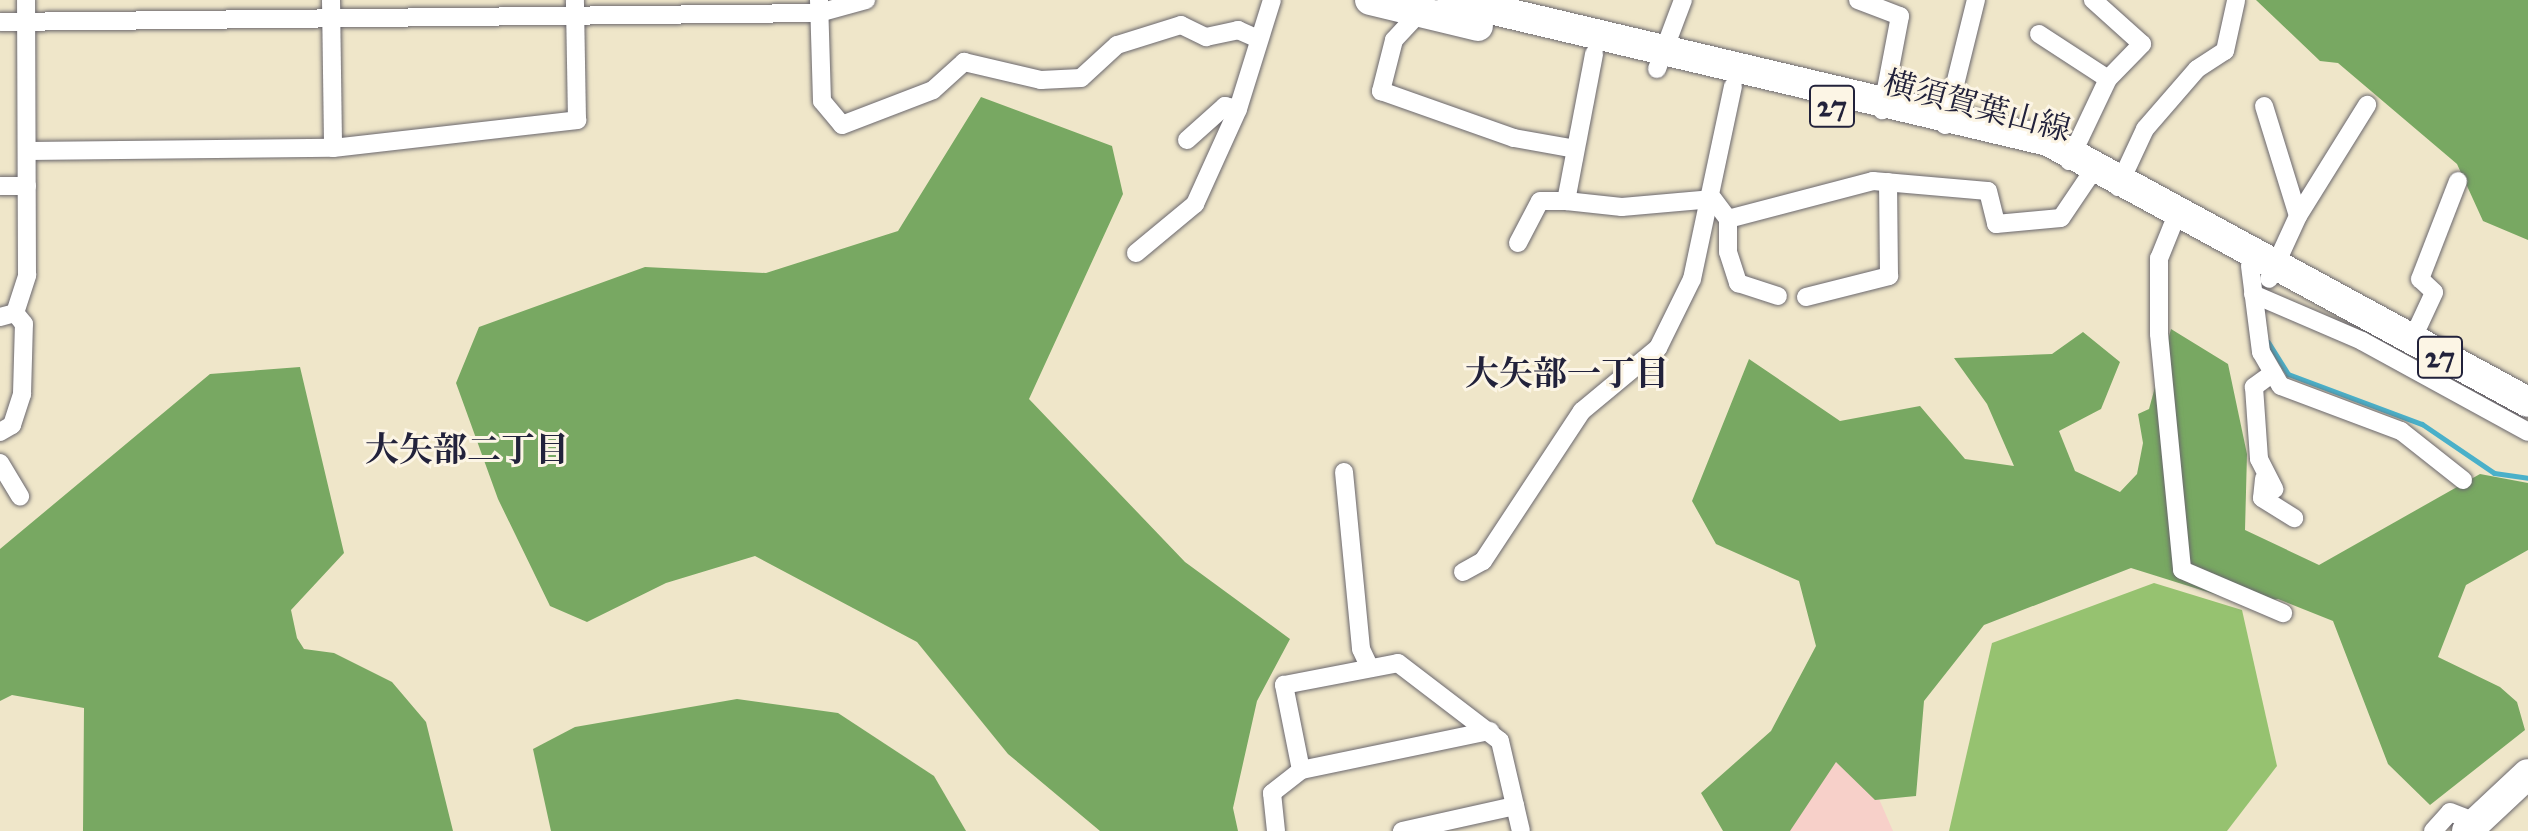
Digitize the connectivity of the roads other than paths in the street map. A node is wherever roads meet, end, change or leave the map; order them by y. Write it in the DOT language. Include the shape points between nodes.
graph roads {
  1 [pos="26,0"];
  2 [pos="866,0"];
  3 [pos="1272,0"];
  4 [pos="1370,0"];
  5 [pos="1452,0"];
  6 [pos="1683,0"];
  7 [pos="1858,0"];
  8 [pos="1976,0"];
  9 [pos="2093,0"];
  10 [pos="2236,1"];
  11 [pos="819,7"];
  12 [pos="575,8"];
  13 [pos="331,9"];
  14 [pos="1420,12"];
  15 [pos="0,22"];
  16 [pos="26,22"];
  17 [pos="2039,34"];
  18 [pos="1256,38"];
  19 [pos="1594,54"];
  20 [pos="1659,61"];
  21 [pos="2108,79"];
  22 [pos="1733,86"];
  23 [pos="2367,105"];
  24 [pos="2264,106"];
  25 [pos="1882,108"];
  26 [pos="1238,109"];
  27 [pos="1945,121"];
  28 [pos="1187,140"];
  29 [pos="333,148"];
  30 [pos="1575,149"];
  31 [pos="28,151"];
  32 [pos="2076,166"];
  33 [pos="2458,181"];
  34 [pos="1888,182"];
  35 [pos="2119,184"];
  36 [pos="0,186"];
  37 [pos="27,186"];
  38 [pos="1713,199"];
  39 [pos="1566,201"];
  40 [pos="2298,216"];
  41 [pos="1728,219"];
  42 [pos="2173,224"];
  43 [pos="1518,243"];
  44 [pos="1136,253"];
  45 [pos="2261,275"];
  46 [pos="1778,296"];
  47 [pos="1806,297"];
  48 [pos="7,315"];
  49 [pos="2418,327"];
  50 [pos="2273,373"];
  51 [pos="2528,382"];
  52 [pos="2528,402"];
  53 [pos="2528,421"];
  54 [pos="0,432"];
  55 [pos="2528,432"];
  56 [pos="0,463"];
  57 [pos="1344,472"];
  58 [pos="2463,480"];
  59 [pos="20,496"];
  60 [pos="2294,518"];
  61 [pos="1463,572"];
  62 [pos="2283,613"];
  63 [pos="1370,668"];
  64 [pos="1490,731"];
  65 [pos="1301,770"];
  66 [pos="2528,774"];
  67 [pos="1515,806"];
  68 [pos="2472,828"];
  69 [pos="1276,831"];
  70 [pos="1402,831"];
  71 [pos="1521,831"];
  72 [pos="2433,831"];
  1 -- 16 [label="street"];
  2 -- 11 [label="street"];
  3 -- 18 [label="street"];
  4 -- 14 [label="main road, 横須賀葉山線 / 27"];
  5 -- 20 [label="main road, 横須賀葉山線 / 27"];
  6 -- 20 [label="street"];
  7 -- 25 [label="street" via="1900,16"];
  8 -- 27 [label="street"];
  9 -- 21 [label="street" via="2142,44"];
  10 -- 35 [label="street" via="2225,51 2197,69 2145,129"];
  11 -- 12 [label="street"];
  11 -- 18 [label="street" via="822,101 842,125 933,90 964,62 1041,80 1081,78 1117,45 1181,25 1206,37 1238,30"];
  12 -- 13 [label="street"];
  12 -- 29 [label="street" via="577,120"];
  13 -- 16 [label="street"];
  13 -- 29 [label="street"];
  14 -- 19 [label="main road, 横須賀葉山線 / 27"];
  14 -- 30 [label="street" via="1394,40 1381,91 1514,138"];
  15 -- 16 [label="street"];
  16 -- 31 [label="street"];
  17 -- 21 [label="street"];
  18 -- 26 [label="street"];
  19 -- 20 [label="main road, 横須賀葉山線 / 27"];
  19 -- 30 [label="street"];
  20 -- 22 [label="main road, 横須賀葉山線 / 27"];
  20 -- 25 [label="main road, 横須賀葉山線 / 27"];
  21 -- 32 [label="street"];
  22 -- 25 [label="main road, 横須賀葉山線 / 27"];
  22 -- 38 [label="street"];
  23 -- 40 [label="street"];
  24 -- 40 [label="street"];
  25 -- 27 [label="main road, 横須賀葉山線 / 27"];
  26 -- 28 [label="street" via="1225,106"];
  26 -- 44 [label="street" via="1195,204"];
  27 -- 32 [label="main road, 横須賀葉山線 / 27"];
  29 -- 31 [label="street"];
  30 -- 39 [label="street"];
  31 -- 37 [label="street"];
  32 -- 34 [label="street" via="2061,218 1996,224 1988,191"];
  32 -- 35 [label="main road, 横須賀葉山線 / 27"];
  33 -- 49 [label="street" via="2420,279 2434,292"];
  34 -- 41 [label="street" via="1851,183"];
  34 -- 47 [label="street" via="1889,276"];
  35 -- 42 [label="main road, 横須賀葉山線 / 27"];
  35 -- 45 [label="main road, 横須賀葉山線 / 27"];
  36 -- 37 [label="street"];
  37 -- 48 [label="street" via="27,275"];
  38 -- 39 [label="street" via="1622,207"];
  38 -- 41 [label="street"];
  38 -- 61 [label="street" via="1692,279 1658,348 1582,411 1483,561"];
  39 -- 43 [label="street" via="1540,201"];
  40 -- 45 [label="street"];
  41 -- 46 [label="street" via="1728,252 1738,283"];
  42 -- 45 [label="main road, 横須賀葉山線 / 27"];
  42 -- 62 [label="street" via="2159,258 2159,334 2182,570"];
  45 -- 49 [label="main road"];
  45 -- 50 [label="street" via="2261,352"];
  45 -- 52 [label="main road, 横須賀葉山線 / 27" via="2351,311"];
  45 -- 53 [label="main road"];
  45 -- 55 [label="street" via="2362,341"];
  48 -- 54 [label="street" via="24,324 22,394 12,425"];
  49 -- 51 [label="main road"];
  50 -- 58 [label="street" via="2281,386 2401,431"];
  50 -- 60 [label="street" via="2254,387 2269,484 2262,498"];
  56 -- 59 [label="street"];
  57 -- 63 [label="street" via="1361,649"];
  63 -- 64 [label="street" via="1398,663"];
  63 -- 65 [label="street" via="1284,685"];
  64 -- 65 [label="street"];
  64 -- 67 [label="street" via="1500,741"];
  65 -- 69 [label="street" via="1272,793"];
  66 -- 68 [label="main road"];
  67 -- 70 [label="street"];
  67 -- 71 [label="street"];
  68 -- 72 [label="street" via="2450,812"];
}
